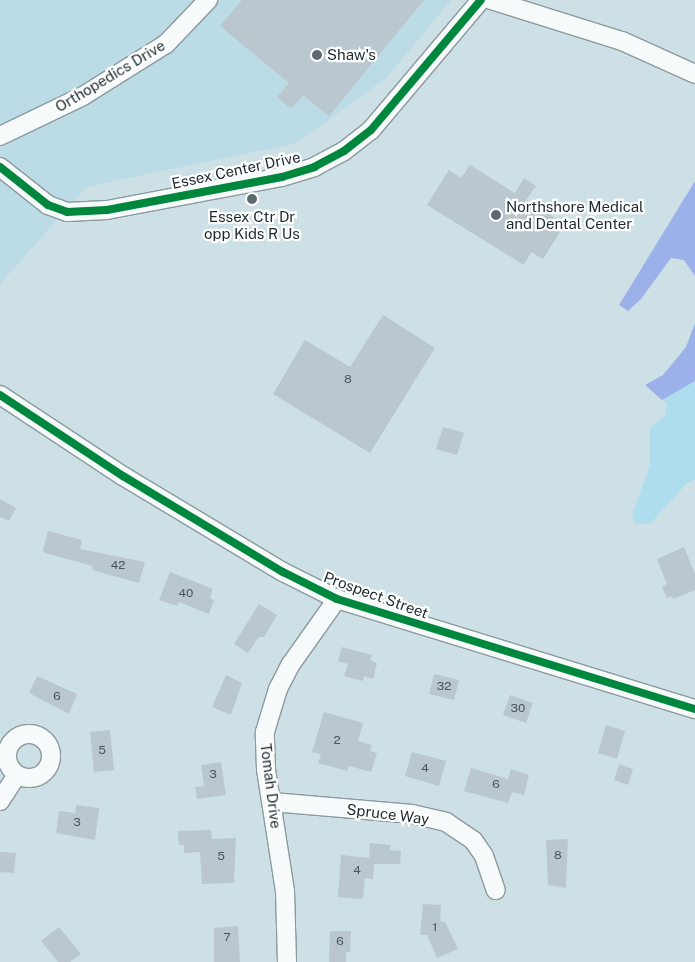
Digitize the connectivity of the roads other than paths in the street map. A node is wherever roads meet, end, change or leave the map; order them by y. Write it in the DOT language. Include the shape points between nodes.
graph roads {
  1 [pos="208,0"];
  2 [pos="482,0"];
  3 [pos="491,0"];
  4 [pos="695,74"];
  5 [pos="0,136"];
  6 [pos="0,167"];
  7 [pos="0,395"];
  8 [pos="337,599"];
  9 [pos="695,709"];
  10 [pos="17,775"];
  11 [pos="0,801"];
  12 [pos="272,802"];
  13 [pos="496,890"];
  14 [pos="287,962"];
  1 -- 5 [label="street, Orthopedics Drive" via="166,44 83,96"];
  2 -- 6 [label="street, Essex Center Drive" via="371,130 344,151 314,167 282,177 116,208 67,212 42,201"];
  3 -- 4 [label="street" via="622,41"];
  7 -- 8 [label="street, Prospect Street" via="132,481 283,572"];
  8 -- 9 [label="street, Prospect Street"];
  8 -- 12 [label="street, Tomah Drive" via="291,664 269,713 264,750"];
  10 -- 11 [label="street"];
  12 -- 13 [label="street, Spruce Way" via="412,814 446,822 473,840 484,856"];
  12 -- 14 [label="street, Tomah Drive" via="286,890"];
}
